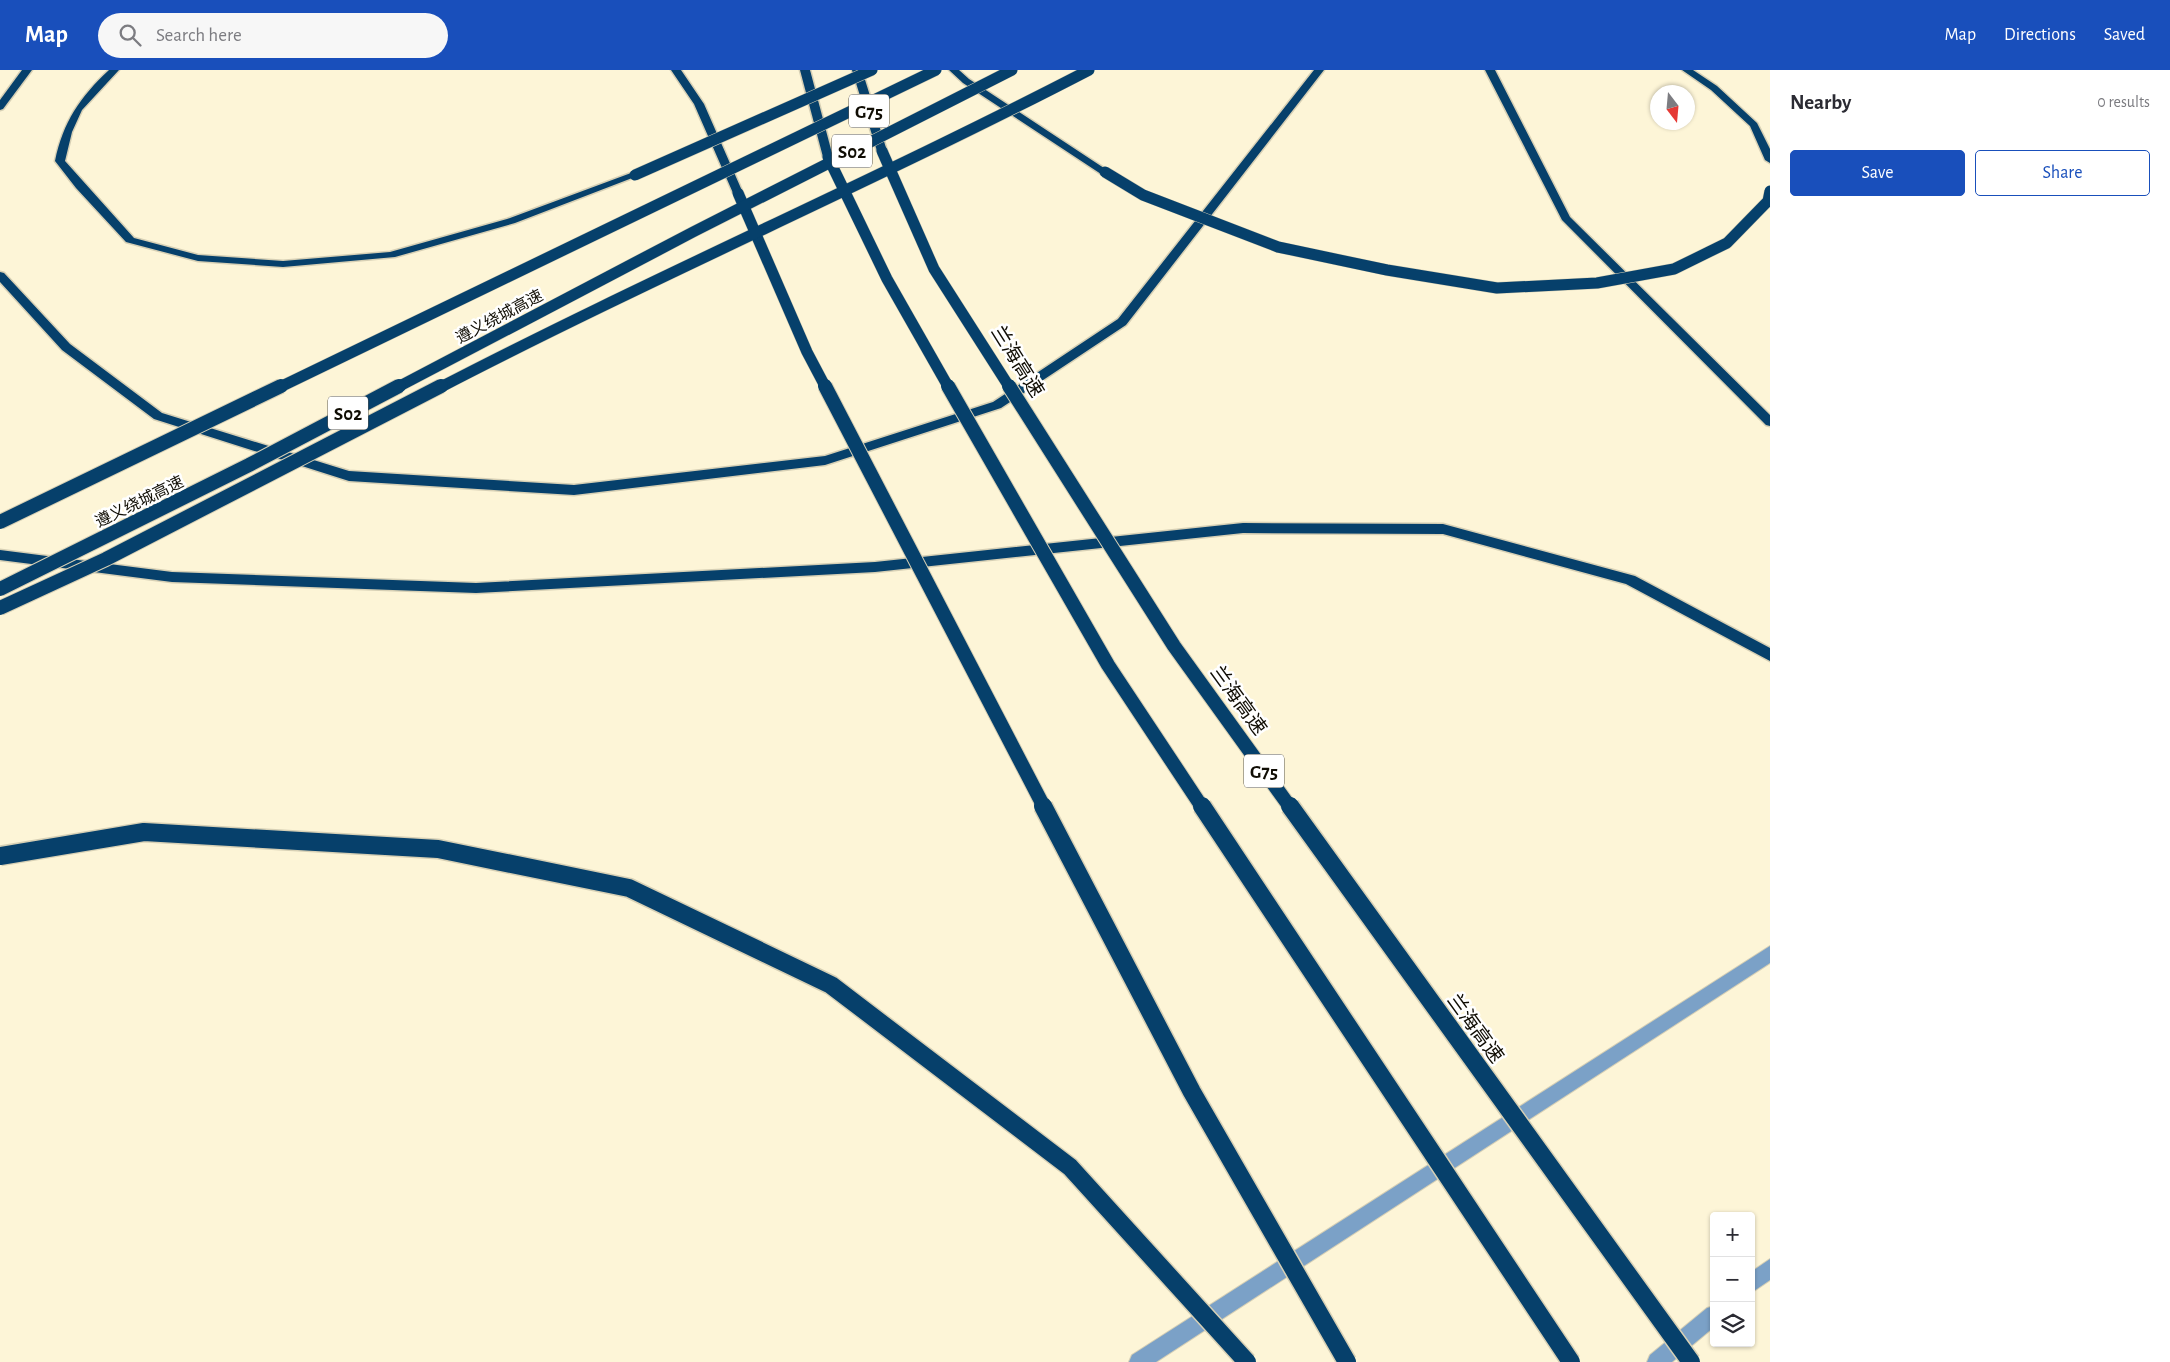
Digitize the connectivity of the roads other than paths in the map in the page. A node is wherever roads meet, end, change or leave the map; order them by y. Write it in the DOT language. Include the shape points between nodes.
graph roads {
  1 [pos="27,70"];
  2 [pos="114,70"];
  3 [pos="676,70"];
  4 [pos="805,70"];
  5 [pos="857,70"];
  6 [pos="872,70"];
  7 [pos="936,70"];
  8 [pos="954,70"];
  9 [pos="1012,70"];
  10 [pos="1088,70"];
  11 [pos="1318,70"];
  12 [pos="1490,70"];
  13 [pos="1687,70"];
  14 [pos="0,107"];
  15 [pos="1770,160"];
  16 [pos="1770,190"];
  17 [pos="0,275"];
  18 [pos="1770,422"];
  19 [pos="0,522"];
  20 [pos="0,555"];
  21 [pos="0,589"];
  22 [pos="0,608"];
  23 [pos="1770,655"];
  24 [pos="0,856"];
  25 [pos="1770,954"];
  26 [pos="1770,1268"];
  27 [pos="1755,1281"];
  28 [pos="1710,1318"];
  29 [pos="1139,1362"];
  30 [pos="1247,1362"];
  31 [pos="1348,1362"];
  32 [pos="1571,1362"];
  33 [pos="1657,1362"];
  34 [pos="1691,1362"];
  1 -- 14 [label="highway"];
  2 -- 6 [label="highway, bridge" via="85,97 64,134 60,161 80,186 130,240 198,258 282,264 391,255 511,221 635,175"];
  3 -- 31 [label="highway, bridge" via="699,104 816,370 1192,1092"];
  4 -- 32 [label="highway, G75, bridge" via="828,157 886,279 1108,665"];
  5 -- 34 [label="highway, 兰海高速 / G75, bridge" via="882,151 934,269 1174,646"];
  7 -- 19 [label="highway, 遵义绕城高速 / S02, bridge"];
  8 -- 16 [label="highway, bridge" via="966,81 1143,195 1278,247 1387,270 1497,288 1596,283 1674,269 1728,243 1768,201"];
  9 -- 21 [label="highway, 遵义绕城高速 / S02, bridge" via="693,232 249,465"];
  10 -- 22 [label="highway, bridge" via="981,126 572,319 106,559"];
  11 -- 17 [label="highway" via="1122,322 997,405 826,460 574,490 348,476 158,416 66,347"];
  12 -- 18 [label="highway" via="1566,218"];
  13 -- 15 [label="highway" via="1714,88 1754,125"];
  20 -- 23 [label="highway" via="172,577 476,588 875,567 1243,528 1444,529 1630,580"];
  24 -- 30 [label="highway, bridge" via="154,832 438,849 629,888 831,985 1070,1167"];
  25 -- 29 [label="street"];
  26 -- 27 [label="street"];
  28 -- 33 [label="street"];
}
